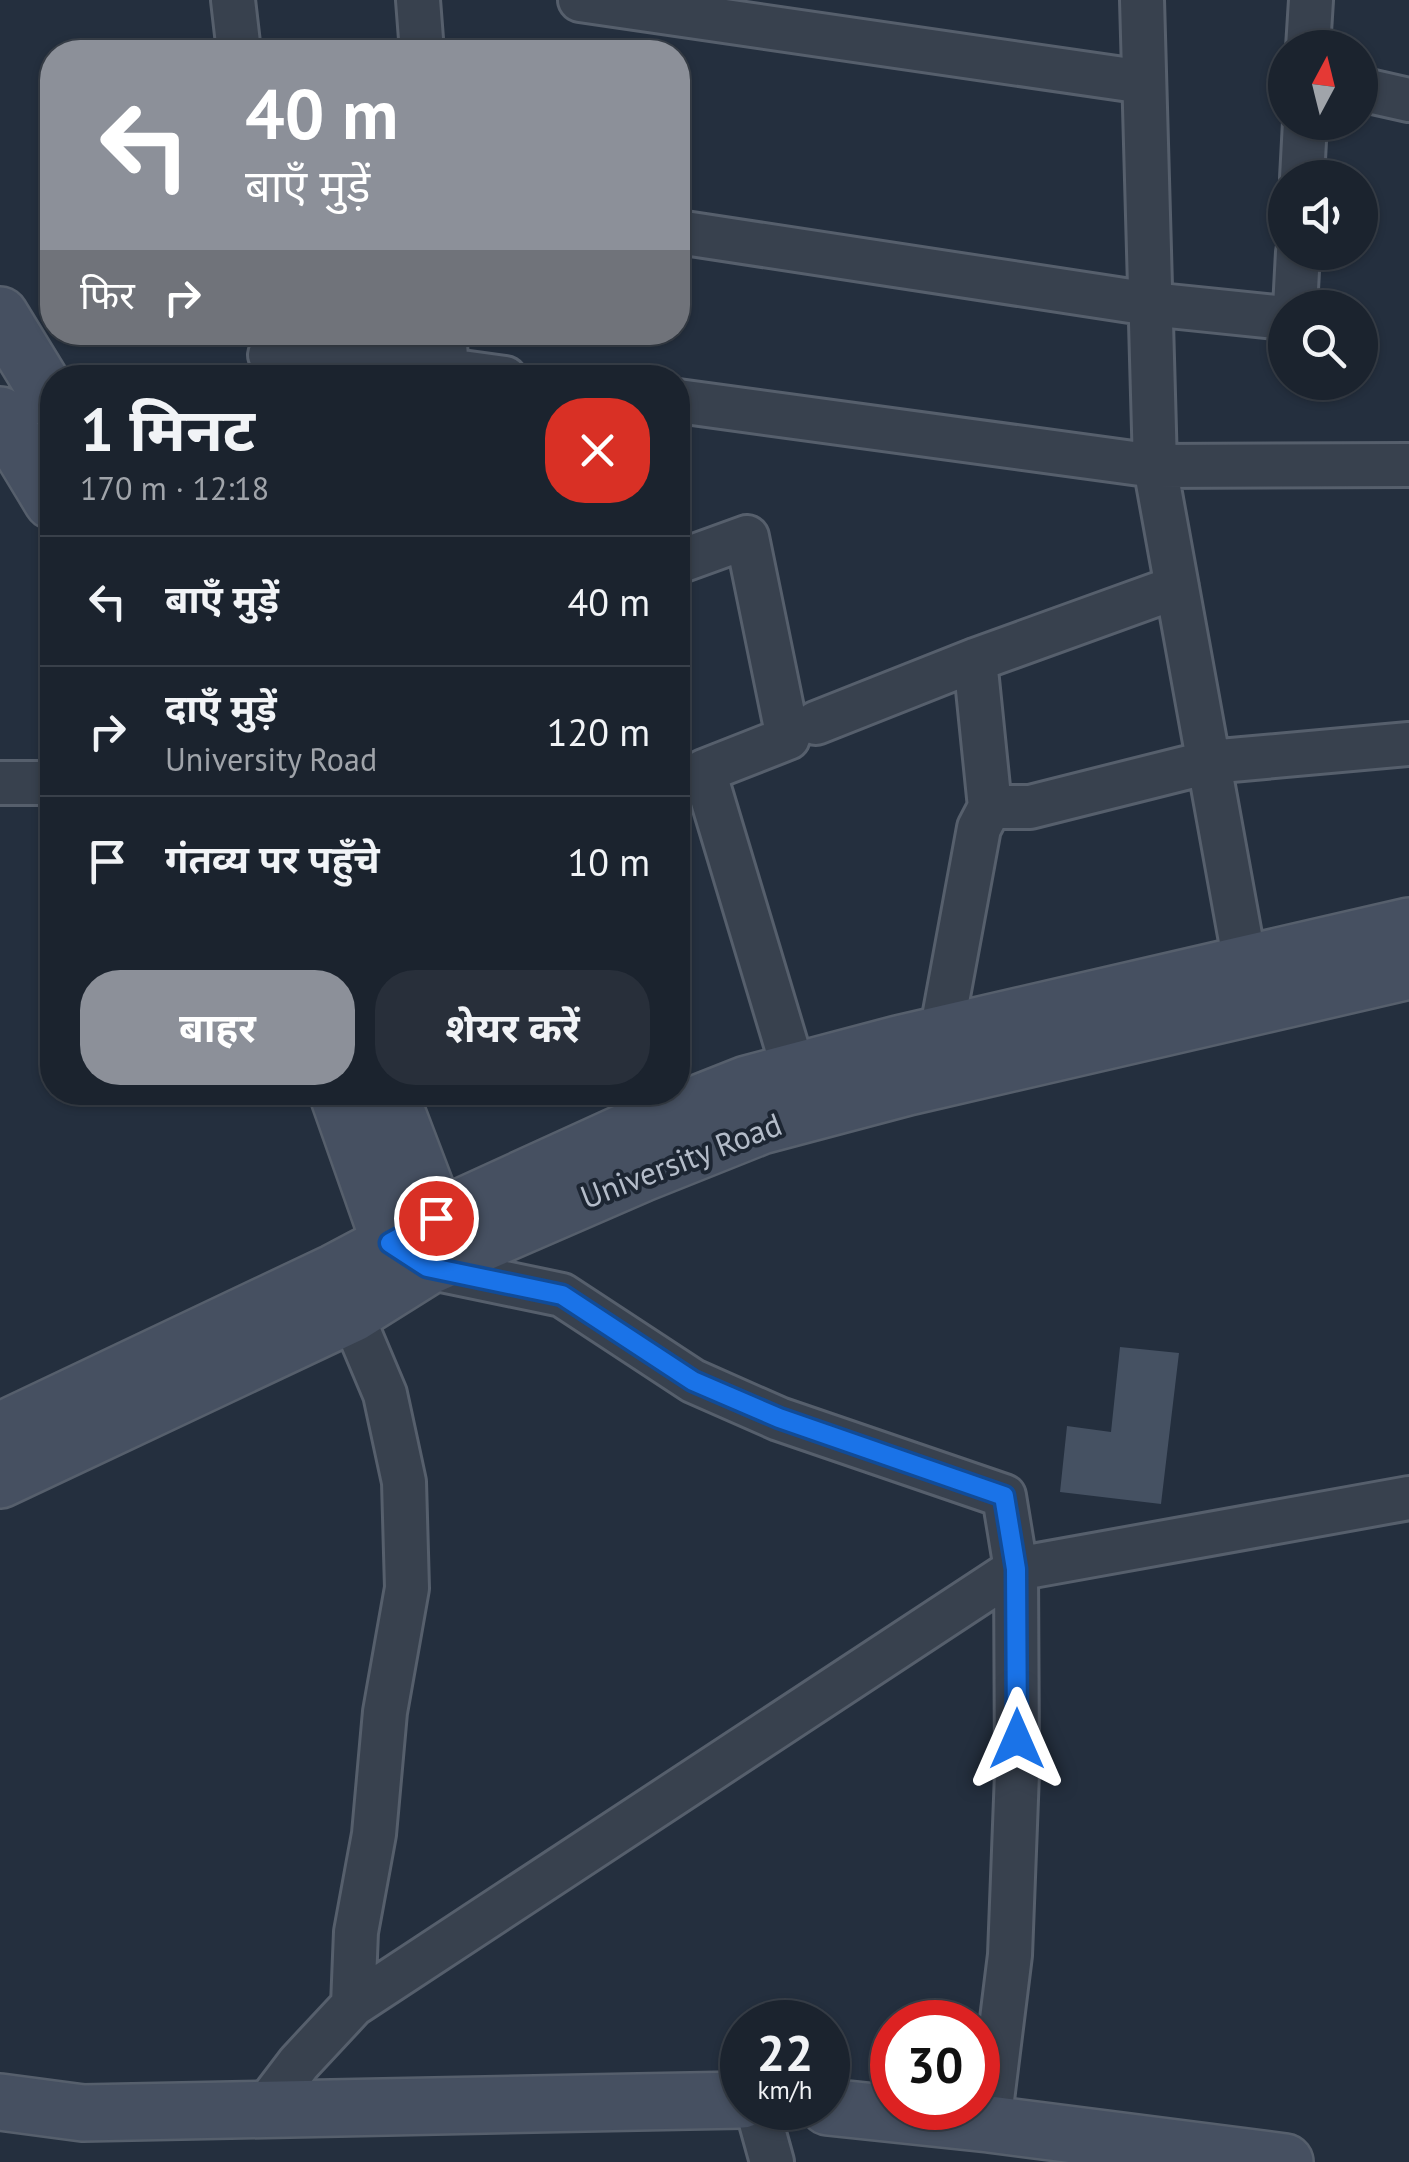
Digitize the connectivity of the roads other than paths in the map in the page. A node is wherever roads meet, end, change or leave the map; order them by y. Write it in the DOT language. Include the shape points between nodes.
graph roads {
  1 [pos="234,0"];
  2 [pos="418,0"];
  3 [pos="580,0"];
  4 [pos="1142,0"];
  5 [pos="1311,0"];
  6 [pos="1309,30"];
  7 [pos="238,40"];
  8 [pos="421,40"];
  9 [pos="1144,82"];
  10 [pos="1378,92"];
  11 [pos="1409,100"];
  12 [pos="690,234"];
  13 [pos="1150,304"];
  14 [pos="0,315"];
  15 [pos="1268,316"];
  16 [pos="446,351"];
  17 [pos="270,355"];
  18 [pos="477,365"];
  19 [pos="40,380"];
  20 [pos="690,403"];
  21 [pos="0,416"];
  22 [pos="1409,465"];
  23 [pos="1155,466"];
  24 [pos="40,481"];
  25 [pos="690,558"];
  26 [pos="1177,587"];
  27 [pos="975,660"];
  28 [pos="816,723"];
  29 [pos="1409,744"];
  30 [pos="1208,762"];
  31 [pos="0,783"];
  32 [pos="40,783"];
  33 [pos="990,808"];
  34 [pos="1409,926"];
  35 [pos="1246,963"];
  36 [pos="1409,971"];
  37 [pos="941,1034"];
  38 [pos="794,1071"];
  39 [pos="344,1105"];
  40 [pos="392,1105"];
  41 [pos="418,1242"];
  42 [pos="343,1293"];
  43 [pos="0,1430"];
  44 [pos="0,1480"];
  45 [pos="1409,1498"];
  46 [pos="1016,1569"];
  47 [pos="353,2005"];
  48 [pos="1000,2040"];
  49 [pos="720,2100"];
  50 [pos="0,2102"];
  51 [pos="264,2109"];
  52 [pos="1000,2126"];
  53 [pos="763,2130"];
  54 [pos="1121,2152"];
  55 [pos="772,2162"];
  56 [pos="1285,2162"];
  1 -- 7 [label="street"];
  2 -- 8 [label="street"];
  3 -- 9 [label="street"];
  4 -- 9 [label="street"];
  5 -- 6 [label="street"];
  9 -- 13 [label="street"];
  10 -- 11 [label="street"];
  12 -- 13 [label="street"];
  13 -- 15 [label="street"];
  13 -- 23 [label="street"];
  14 -- 19 [label="street"];
  16 -- 17 [label="street"];
  16 -- 18 [label="street"];
  20 -- 23 [label="street"];
  21 -- 24 [label="street"];
  22 -- 23 [label="street"];
  23 -- 26 [label="street"];
  25 -- 38 [label="street" via="747,537 788,738 704,770"];
  26 -- 27 [label="street"];
  26 -- 30 [label="street"];
  27 -- 28 [label="street"];
  27 -- 33 [label="street"];
  29 -- 30 [label="street"];
  30 -- 33 [label="street" via="1030,807"];
  30 -- 35 [label="street"];
  31 -- 32 [label="street"];
  33 -- 37 [label="street" via="978,828"];
  34 -- 35 [label="street, University Road"];
  35 -- 37 [label="street, University Road"];
  36 -- 41 [label="street, University Road" via="761,1126 640,1174"];
  37 -- 38 [label="street, University Road"];
  38 -- 41 [label="street, University Road" via="623,1133"];
  39 -- 41 [label="street"];
  40 -- 41 [label="street"];
  41 -- 42 [label="street, University Road"];
  41 -- 46 [label="street" via="562,1295 693,1381 1004,1496"];
  42 -- 43 [label="street, University Road"];
  42 -- 44 [label="street, University Road"];
  42 -- 47 [label="street" via="385,1394 404,1482 406,1588 356,1932"];
  45 -- 46 [label="street"];
  46 -- 47 [label="street"];
  46 -- 48 [label="street" via="1017,1773"];
  47 -- 51 [label="street"];
  49 -- 51 [label="street"];
  50 -- 51 [label="street" via="82,2113"];
  52 -- 54 [label="street"];
  53 -- 55 [label="street"];
  54 -- 56 [label="street"];
}
